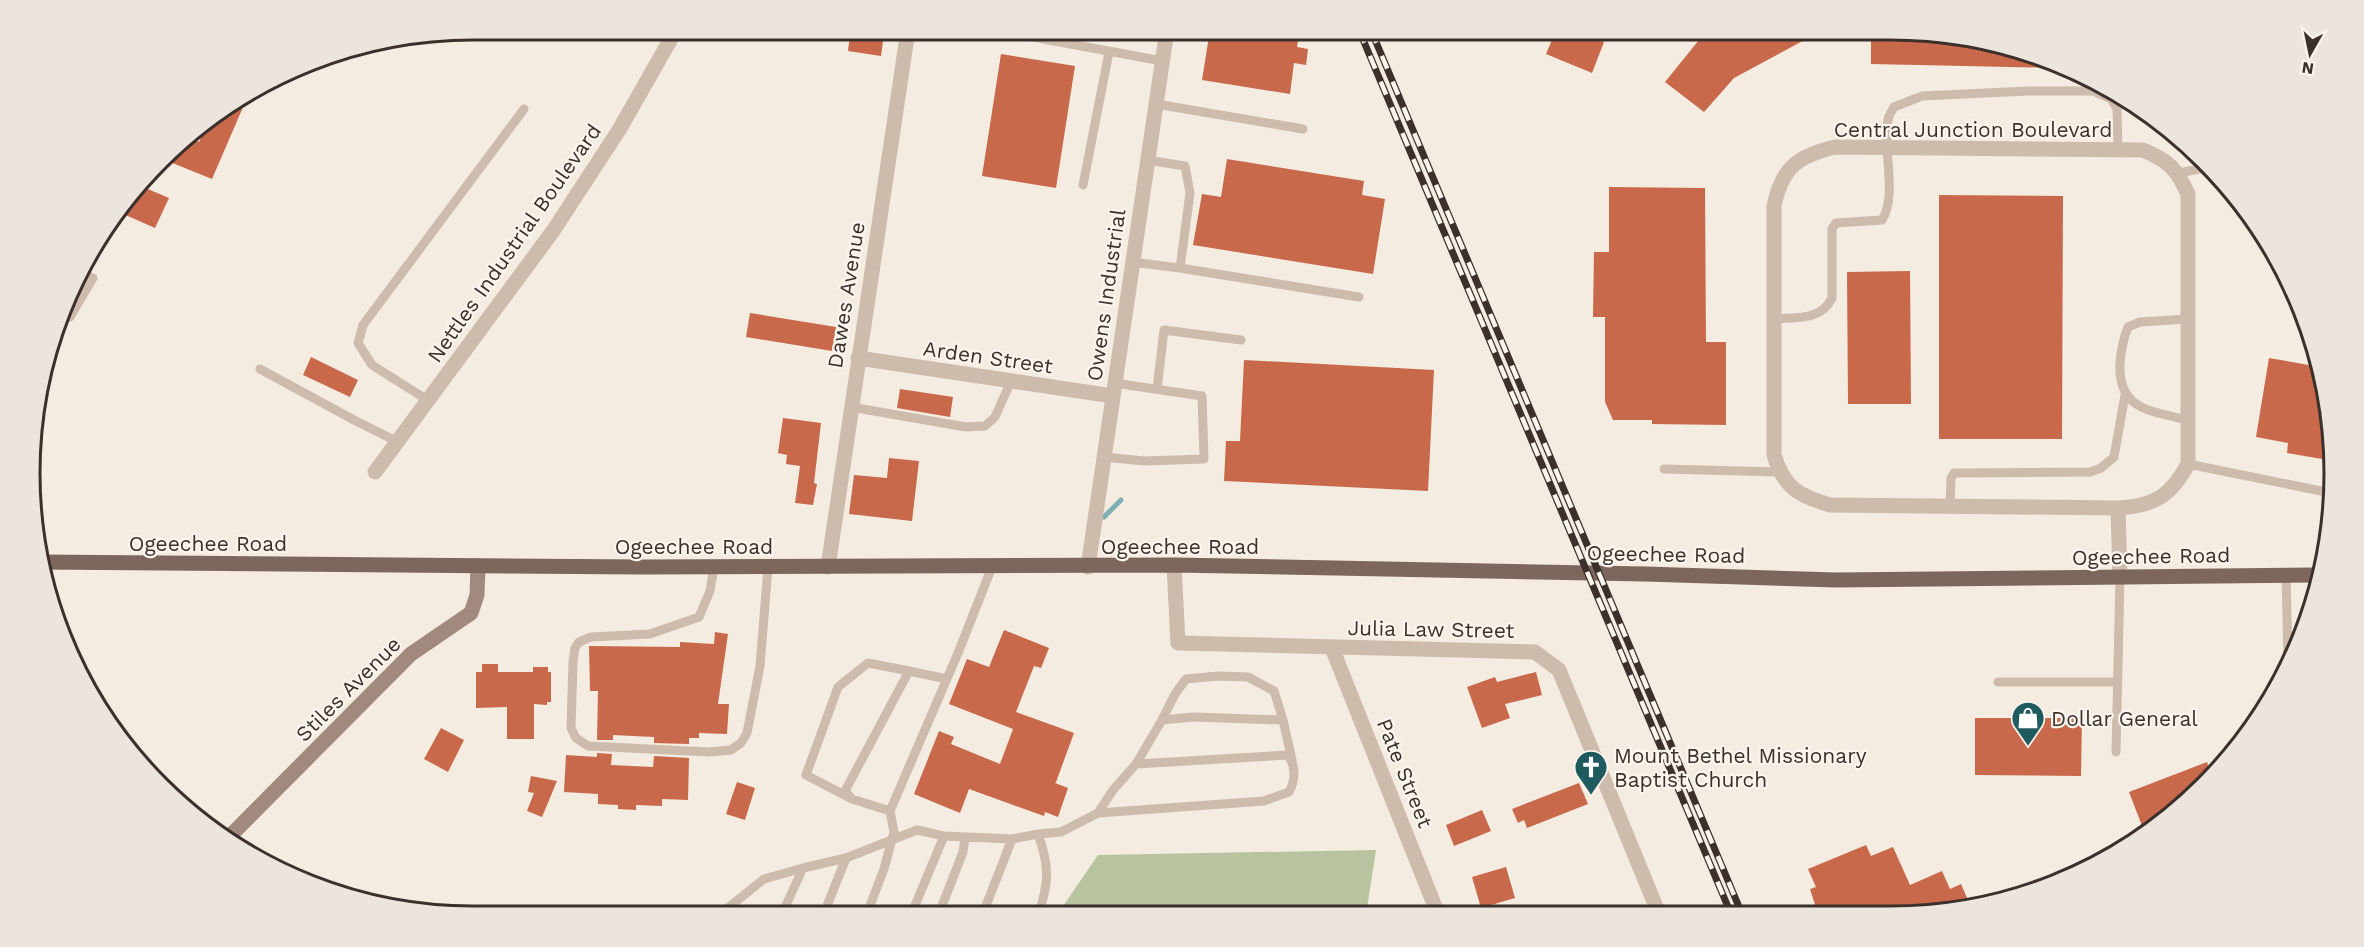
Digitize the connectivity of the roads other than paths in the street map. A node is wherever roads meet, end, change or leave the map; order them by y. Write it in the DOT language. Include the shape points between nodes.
graph roads {
  1 [pos="670,40"];
  2 [pos="906,40"];
  3 [pos="1047,40"];
  4 [pos="1165,40"];
  5 [pos="1109,52"];
  6 [pos="1162,61"];
  7 [pos="2093,91"];
  8 [pos="2113,103"];
  9 [pos="1156,104"];
  10 [pos="524,109"];
  11 [pos="1303,129"];
  12 [pos="1888,148"];
  13 [pos="2118,150"];
  14 [pos="1148,160"];
  15 [pos="2199,170"];
  16 [pos="2179,173"];
  17 [pos="1083,185"];
  18 [pos="1132,262"];
  19 [pos="1180,268"];
  20 [pos="88,276"];
  21 [pos="1359,297"];
  22 [pos="70,317"];
  23 [pos="1774,319"];
  24 [pos="2188,319"];
  25 [pos="1241,340"];
  26 [pos="858,358"];
  27 [pos="260,369"];
  28 [pos="1011,381"];
  29 [pos="1157,389"];
  30 [pos="1113,390"];
  31 [pos="2125,395"];
  32 [pos="429,401"];
  33 [pos="850,407"];
  34 [pos="2188,420"];
  35 [pos="398,442"];
  36 [pos="1104,457"];
  37 [pos="2188,464"];
  38 [pos="1664,469"];
  39 [pos="375,472"];
  40 [pos="1779,472"];
  41 [pos="2323,491"];
  42 [pos="1950,506"];
  43 [pos="2118,508"];
  44 [pos="50,562"];
  45 [pos="1174,565"];
  46 [pos="478,566"];
  47 [pos="714,567"];
  48 [pos="768,567"];
  49 [pos="828,567"];
  50 [pos="992,567"];
  51 [pos="1088,567"];
  52 [pos="2286,575"];
  53 [pos="2311,575"];
  54 [pos="2120,577"];
  55 [pos="2287,635"];
  56 [pos="2292,636"];
  57 [pos="2288,646"];
  58 [pos="1332,648"];
  59 [pos="909,671"];
  60 [pos="947,679"];
  61 [pos="1998,682"];
  62 [pos="2118,682"];
  63 [pos="1162,720"];
  64 [pos="1282,720"];
  65 [pos="2116,752"];
  66 [pos="1292,760"];
  67 [pos="1136,764"];
  68 [pos="852,799"];
  69 [pos="890,811"];
  70 [pos="1098,813"];
  71 [pos="232,834"];
  72 [pos="1038,834"];
  73 [pos="944,837"];
  74 [pos="965,837"];
  75 [pos="892,839"];
  76 [pos="1012,839"];
  77 [pos="846,858"];
  78 [pos="803,868"];
  79 [pos="730,906"];
  80 [pos="786,906"];
  81 [pos="827,906"];
  82 [pos="870,906"];
  83 [pos="915,906"];
  84 [pos="942,906"];
  85 [pos="986,906"];
  86 [pos="1041,906"];
  87 [pos="1434,906"];
  88 [pos="1656,906"];
  1 -- 32 [label="street, Nettles Industrial Boulevard" via="619,130 553,231"];
  2 -- 26 [label="street, Dawes Avenue"];
  3 -- 5 [label="lane"];
  4 -- 6 [label="street, Owens Industrial"];
  5 -- 6 [label="lane"];
  5 -- 17 [label="lane"];
  6 -- 9 [label="street, Owens Industrial"];
  7 -- 12 [label="lane" via="1922,96 1894,107 1888,120"];
  8 -- 13 [label="lane" via="2117,109"];
  9 -- 11 [label="lane"];
  9 -- 14 [label="street, Owens Industrial"];
  10 -- 32 [label="lane" via="363,325 358,343 372,365"];
  12 -- 13 [label="street, Central Junction Boulevard"];
  12 -- 23 [label="street, Central Junction Boulevard" via="1835,147 1810,153 1784,174 1774,206"];
  12 -- 23 [label="lane" via="1886,213 1881,220 1836,224 1832,229 1832,298 1828,307 1812,316"];
  13 -- 16 [label="street, Central Junction Boulevard" via="2143,150 2164,159"];
  14 -- 18 [label="street, Owens Industrial"];
  14 -- 19 [label="lane" via="1185,166 1190,193"];
  15 -- 16 [label="lane"];
  16 -- 24 [label="street" via="2188,194"];
  18 -- 19 [label="lane"];
  18 -- 30 [label="street, Owens Industrial"];
  19 -- 21 [label="lane"];
  20 -- 22 [label="lane" via="93,278"];
  23 -- 40 [label="street, Central Junction Boulevard" via="1774,456"];
  24 -- 31 [label="lane" via="2140,322 2128,327 2122,341 2120,378"];
  24 -- 34 [label="street"];
  25 -- 29 [label="lane" via="1164,330"];
  26 -- 28 [label="street, Arden Street"];
  26 -- 33 [label="street, Dawes Avenue"];
  27 -- 35 [label="lane"];
  28 -- 30 [label="street, Arden Street"];
  28 -- 33 [label="lane" via="994,417 985,426 966,427"];
  29 -- 30 [label="lane"];
  29 -- 36 [label="lane" via="1202,396 1204,459 1144,461"];
  30 -- 36 [label="street, Owens Industrial"];
  31 -- 34 [label="lane" via="2151,411"];
  31 -- 42 [label="lane" via="2114,457 2101,468 2090,472 1954,473"];
  32 -- 35 [label="street, Nettles Industrial Boulevard"];
  33 -- 49 [label="street, Dawes Avenue"];
  34 -- 37 [label="street"];
  35 -- 39 [label="street, Nettles Industrial Boulevard"];
  36 -- 51 [label="street, Owens Industrial"];
  37 -- 41 [label="lane"];
  37 -- 43 [label="street" via="2166,494 2151,503"];
  38 -- 40 [label="lane"];
  40 -- 42 [label="street" via="1790,488 1830,505"];
  42 -- 43 [label="street"];
  43 -- 54 [label="street"];
  44 -- 46 [label="main road, Ogeechee Road"];
  45 -- 51 [label="main road, Ogeechee Road"];
  45 -- 54 [label="main road, Ogeechee Road" via="1836,580"];
  45 -- 58 [label="street, Julia Law Street" via="1178,644"];
  46 -- 47 [label="main road, Ogeechee Road"];
  46 -- 71 [label="street, Stiles Avenue" via="477,595 471,613 411,654"];
  47 -- 48 [label="main road, Ogeechee Road"];
  47 -- 48 [label="lane" via="710,591 699,617 650,634 591,637 579,642 573,662 570,713 576,738 588,746 709,752 731,750 741,743 747,733 760,666"];
  48 -- 49 [label="main road, Ogeechee Road"];
  49 -- 50 [label="main road, Ogeechee Road"];
  50 -- 51 [label="main road, Ogeechee Road"];
  50 -- 60 [label="lane"];
  52 -- 53 [label="main road, Ogeechee Road"];
  52 -- 54 [label="main road, Ogeechee Road"];
  52 -- 55 [label="lane"];
  54 -- 62 [label="lane"];
  55 -- 56 [label="lane"];
  55 -- 57 [label="lane"];
  58 -- 87 [label="street, Pate Street"];
  58 -- 88 [label="street, Julia Law Street" via="1534,652 1559,670"];
  59 -- 60 [label="lane"];
  59 -- 68 [label="lane" via="845,791"];
  59 -- 68 [label="lane" via="868,663 838,687 806,776"];
  60 -- 69 [label="lane"];
  61 -- 62 [label="lane"];
  62 -- 65 [label="lane"];
  63 -- 64 [label="lane"];
  63 -- 64 [label="lane" via="1186,678 1218,676 1248,677 1274,691"];
  63 -- 67 [label="lane"];
  64 -- 66 [label="lane"];
  66 -- 67 [label="lane" via="1287,755"];
  66 -- 70 [label="lane" via="1295,780 1289,792 1264,801"];
  67 -- 70 [label="lane"];
  68 -- 69 [label="lane"];
  69 -- 75 [label="lane"];
  70 -- 72 [label="lane" via="1061,832"];
  72 -- 76 [label="lane"];
  72 -- 86 [label="lane" via="1047,860"];
  73 -- 74 [label="lane"];
  73 -- 75 [label="lane" via="917,830"];
  73 -- 83 [label="lane"];
  74 -- 76 [label="lane"];
  74 -- 84 [label="lane"];
  75 -- 77 [label="lane"];
  75 -- 82 [label="lane"];
  76 -- 85 [label="lane"];
  77 -- 78 [label="lane"];
  77 -- 81 [label="lane"];
  78 -- 79 [label="lane" via="764,879"];
  78 -- 80 [label="lane"];
}
